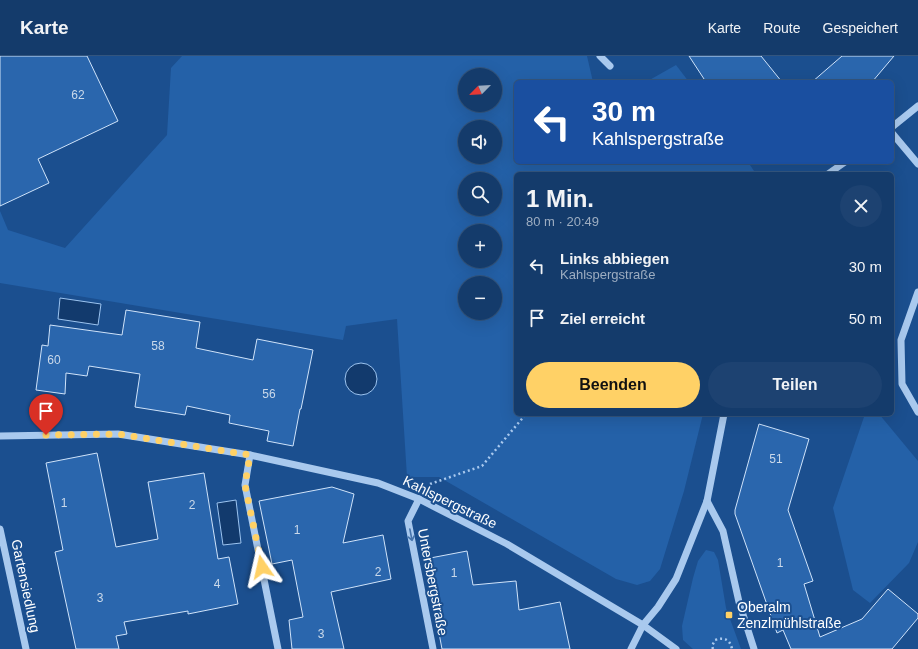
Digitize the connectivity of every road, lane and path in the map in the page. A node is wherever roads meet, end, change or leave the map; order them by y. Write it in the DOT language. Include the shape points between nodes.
graph roads {
  1 [pos="600,56"];
  2 [pos="610,66"];
  3 [pos="918,106"];
  4 [pos="894,125"];
  5 [pos="894,134"];
  6 [pos="842,164"];
  7 [pos="918,164"];
  8 [pos="831,172"];
  9 [pos="918,292"];
  10 [pos="918,412"];
  11 [pos="524,416"];
  12 [pos="724,416"];
  13 [pos="0,436"];
  14 [pos="250,455"];
  15 [pos="419,498"];
  16 [pos="707,501"];
  17 [pos="0,529"];
  18 [pos="643,625"];
  19 [pos="26,649"];
  20 [pos="278,649"];
  21 [pos="433,649"];
  22 [pos="631,649"];
  23 [pos="676,649"];
  24 [pos="713,649"];
  25 [pos="732,649"];
  26 [pos="754,649"];
  1 -- 2 [label="street"];
  3 -- 4 [label="street"];
  5 -- 7 [label="street"];
  6 -- 8 [label="street"];
  9 -- 10 [label="street" via="901,340 902,384"];
  11 -- 15 [label="path" via="482,466 430,484"];
  12 -- 16 [label="street"];
  13 -- 14 [label="street, Kahlspergstraße" via="118,434"];
  14 -- 15 [label="street, Kahlspergstraße" via="378,483"];
  14 -- 20 [label="street" via="245,485"];
  15 -- 18 [label="street, Kahlspergstraße" via="507,544"];
  15 -- 21 [label="street, Untersbergstraße, one-way" via="408,522"];
  16 -- 18 [label="street" via="676,579"];
  16 -- 26 [label="street" via="723,531 739,602"];
  17 -- 19 [label="street, Gartensiedlung"];
  18 -- 22 [label="street"];
  18 -- 23 [label="street, Kahlspergstraße"];
  24 -- 25 [label="path" via="716,640 721,638 726,639"];
}
